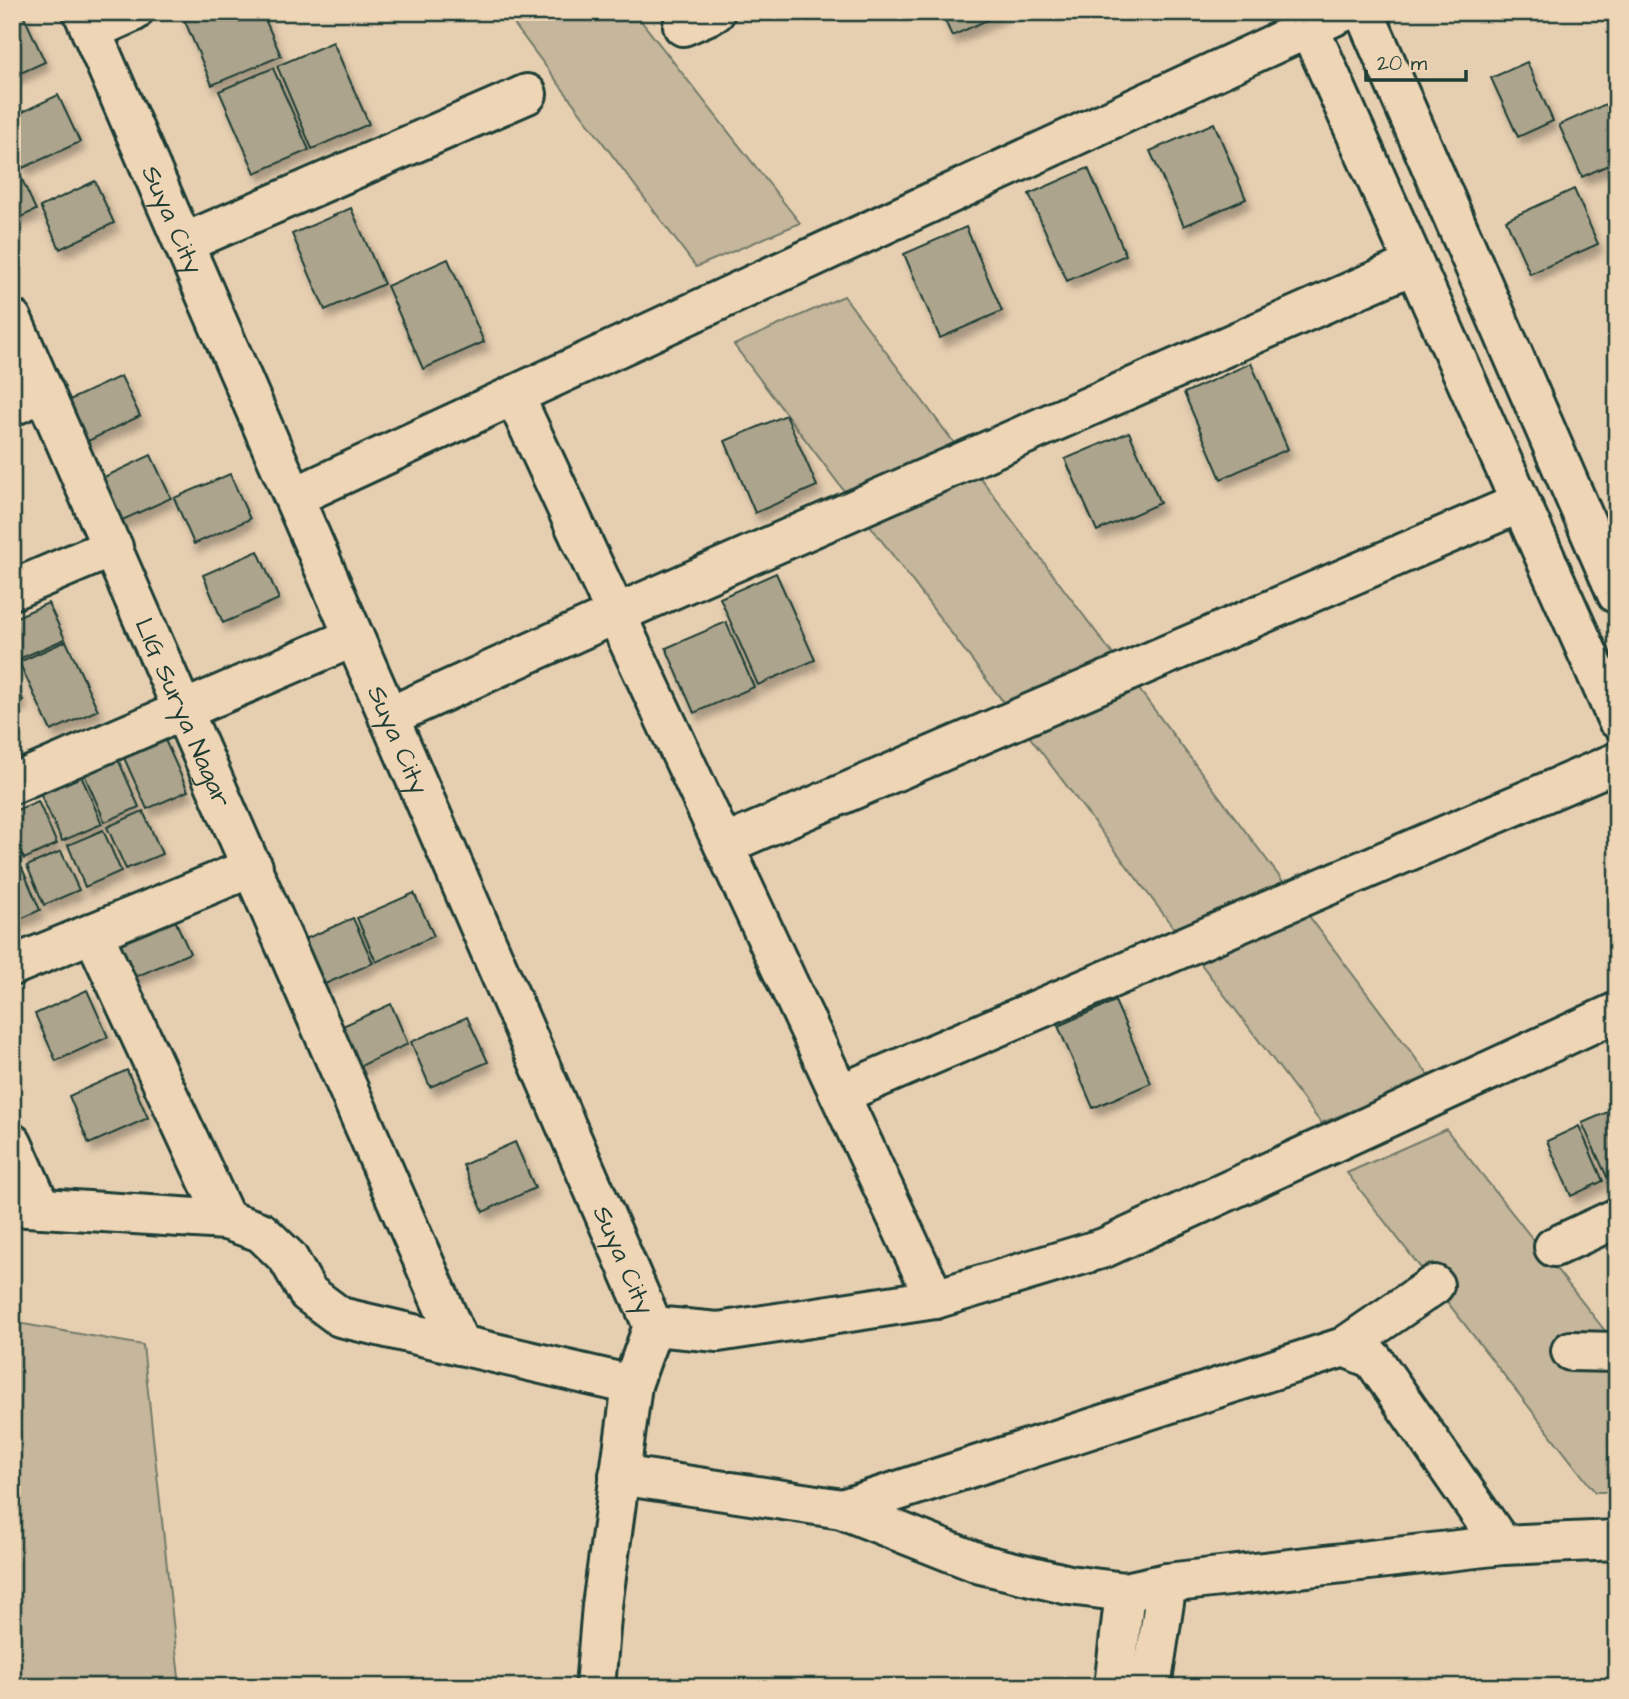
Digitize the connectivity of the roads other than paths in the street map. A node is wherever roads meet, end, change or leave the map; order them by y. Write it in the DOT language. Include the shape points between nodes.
graph roads {
  1 [pos="133,12"];
  2 [pos="1364,12"];
  3 [pos="1318,17"];
  4 [pos="87,22"];
  5 [pos="527,94"];
  6 [pos="184,243"];
  7 [pos="1414,264"];
  8 [pos="12,319"];
  9 [pos="514,395"];
  10 [pos="28,399"];
  11 [pos="294,497"];
  12 [pos="1520,503"];
  13 [pos="113,547"];
  14 [pos="12,590"];
  15 [pos="1617,594"];
  16 [pos="616,614"];
  17 [pos="354,637"];
  18 [pos="184,710"];
  19 [pos="388,717"];
  20 [pos="1617,719"];
  21 [pos="1617,762"];
  22 [pos="12,784"];
  23 [pos="724,845"];
  24 [pos="253,867"];
  25 [pos="93,933"];
  26 [pos="12,966"];
  27 [pos="1617,1012"];
  28 [pos="840,1094"];
  29 [pos="12,1143"];
  30 [pos="27,1207"];
  31 [pos="1617,1218"];
  32 [pos="226,1220"];
  33 [pos="1554,1247"];
  34 [pos="1434,1285"];
  35 [pos="935,1299"];
  36 [pos="653,1326"];
  37 [pos="460,1345"];
  38 [pos="1344,1347"];
  39 [pos="1571,1351"];
  40 [pos="1617,1352"];
  41 [pos="632,1385"];
  42 [pos="619,1475"];
  43 [pos="842,1509"];
  44 [pos="1617,1540"];
  45 [pos="1502,1545"];
  46 [pos="1167,1583"];
  47 [pos="1125,1591"];
  48 [pos="595,1687"];
  49 [pos="1114,1687"];
  50 [pos="1152,1687"];
  1 -- 4 [label="street"];
  2 -- 15 [label="street"];
  3 -- 7 [label="street"];
  3 -- 9 [label="street"];
  4 -- 6 [label="street, Suya City"];
  5 -- 6 [label="street"];
  6 -- 11 [label="street, Suya City"];
  7 -- 12 [label="street"];
  7 -- 16 [label="street"];
  8 -- 10 [label="street, LIG Surya Nagar"];
  9 -- 11 [label="street"];
  9 -- 16 [label="street"];
  10 -- 13 [label="street, LIG Surya Nagar"];
  11 -- 17 [label="street, Suya City"];
  12 -- 20 [label="street"];
  12 -- 23 [label="street"];
  13 -- 14 [label="street"];
  13 -- 18 [label="street, LIG Surya Nagar"];
  16 -- 19 [label="street"];
  16 -- 23 [label="street"];
  17 -- 18 [label="street"];
  17 -- 19 [label="street, Suya City"];
  18 -- 22 [label="street"];
  18 -- 24 [label="street, LIG Surya Nagar"];
  19 -- 36 [label="street, Suya City"];
  21 -- 28 [label="street"];
  23 -- 28 [label="street"];
  24 -- 25 [label="street"];
  24 -- 37 [label="street, LIG Surya Nagar"];
  25 -- 26 [label="street"];
  25 -- 32 [label="street"];
  27 -- 35 [label="street" via="1104,1248"];
  28 -- 35 [label="street"];
  29 -- 30 [label="street"];
  30 -- 32 [label="street"];
  31 -- 33 [label="street"];
  32 -- 37 [label="street" via="261,1232 288,1258 308,1293 340,1317"];
  34 -- 38 [label="street"];
  35 -- 36 [label="street" via="718,1332"];
  36 -- 41 [label="street, Suya City"];
  37 -- 41 [label="street"];
  38 -- 43 [label="street"];
  38 -- 45 [label="street" via="1373,1359"];
  39 -- 40 [label="street"];
  41 -- 42 [label="street, Suya City"];
  42 -- 43 [label="street"];
  42 -- 48 [label="street, Suya City"];
  43 -- 47 [label="street" via="981,1564"];
  44 -- 45 [label="street"];
  45 -- 46 [label="street"];
  46 -- 47 [label="street"];
  46 -- 50 [label="street"];
  47 -- 49 [label="street"];
}
